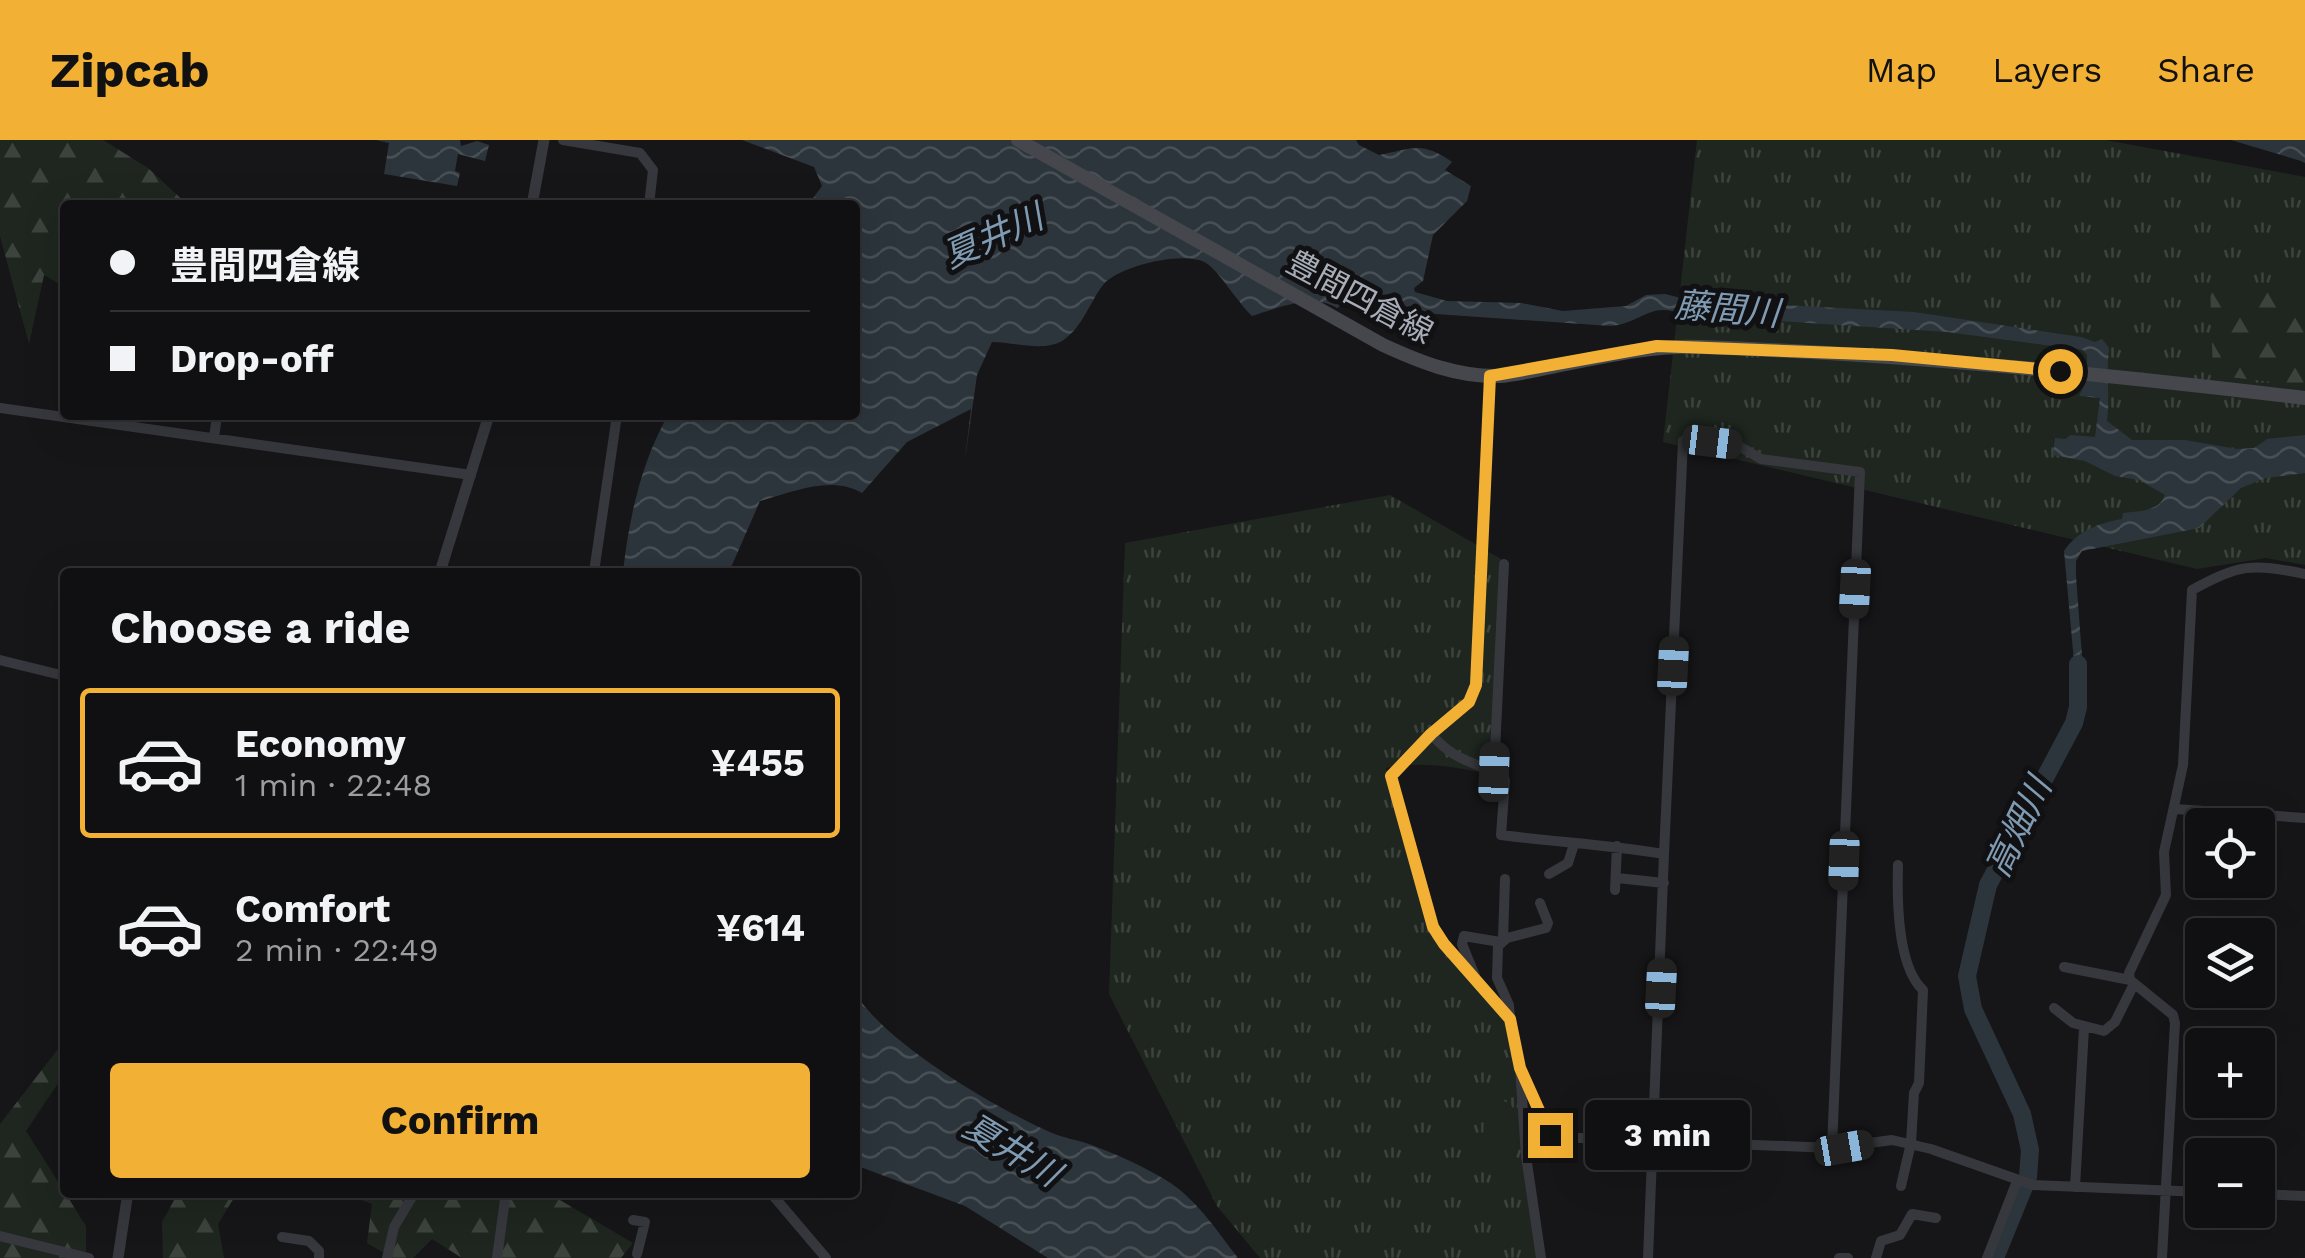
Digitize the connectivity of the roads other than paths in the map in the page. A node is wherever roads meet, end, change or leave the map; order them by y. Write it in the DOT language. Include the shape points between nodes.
graph roads {
  1 [pos="544,140"];
  2 [pos="563,140"];
  3 [pos="1018,140"];
  4 [pos="533,200"];
  5 [pos="650,200"];
  6 [pos="1490,376"];
  7 [pos="2305,398"];
  8 [pos="0,408"];
  9 [pos="60,416"];
  10 [pos="86,420"];
  11 [pos="216,420"];
  12 [pos="488,420"];
  13 [pos="617,420"];
  14 [pos="214,438"];
  15 [pos="470,475"];
  16 [pos="1504,564"];
  17 [pos="441,568"];
  18 [pos="595,568"];
  19 [pos="2305,574"];
  20 [pos="0,660"];
  21 [pos="60,675"];
  22 [pos="1431,734"];
  23 [pos="1494,772"];
  24 [pos="2175,809"];
  25 [pos="2305,818"];
  26 [pos="1574,844"];
  27 [pos="1617,846"];
  28 [pos="1664,854"];
  29 [pos="1898,865"];
  30 [pos="1549,874"];
  31 [pos="1505,880"];
  32 [pos="1664,883"];
  33 [pos="1540,903"];
  34 [pos="1502,940"];
  35 [pos="2064,966"];
  36 [pos="1475,977"];
  37 [pos="2132,982"];
  38 [pos="2054,1008"];
  39 [pos="1510,1019"];
  40 [pos="2084,1028"];
  41 [pos="1520,1068"];
  42 [pos="1654,1142"];
  43 [pos="1911,1143"];
  44 [pos="1832,1148"];
  45 [pos="2024,1182"];
  46 [pos="1901,1186"];
  47 [pos="2075,1187"];
  48 [pos="2164,1191"];
  49 [pos="2185,1192"];
  50 [pos="2275,1195"];
  51 [pos="2305,1196"];
  52 [pos="127,1198"];
  53 [pos="411,1198"];
  54 [pos="505,1198"];
  55 [pos="775,1198"];
  56 [pos="1936,1218"];
  57 [pos="634,1220"];
  58 [pos="0,1236"];
  59 [pos="282,1238"];
  60 [pos="640,1257"];
  61 [pos="89,1258"];
  62 [pos="118,1258"];
  63 [pos="320,1258"];
  64 [pos="387,1258"];
  65 [pos="497,1258"];
  66 [pos="826,1258"];
  67 [pos="1541,1258"];
  68 [pos="1648,1258"];
  69 [pos="1839,1258"];
  70 [pos="1848,1258"];
  71 [pos="1876,1258"];
  72 [pos="1987,1258"];
  73 [pos="2162,1258"];
  1 -- 4 [label="street"];
  2 -- 5 [label="street" via="640,153 653,170"];
  3 -- 6 [label="main road, 豊間四倉線" via="1422,363"];
  6 -- 7 [label="main road, 豊間四倉線" via="1657,346 1892,355"];
  6 -- 22 [label="street" via="1476,685 1469,702"];
  8 -- 9 [label="street"];
  10 -- 14 [label="street"];
  11 -- 14 [label="street"];
  12 -- 15 [label="street"];
  13 -- 18 [label="street"];
  14 -- 15 [label="street"];
  15 -- 17 [label="street"];
  16 -- 23 [label="street"];
  19 -- 24 [label="street" via="2237,568 2192,590"];
  20 -- 21 [label="street"];
  22 -- 23 [label="street" via="1454,757"];
  22 -- 36 [label="street" via="1391,776 1433,927"];
  23 -- 26 [label="street" via="1505,780 1501,835"];
  24 -- 25 [label="street"];
  24 -- 37 [label="street" via="2163,862 2166,895 2130,966"];
  26 -- 27 [label="street"];
  26 -- 30 [label="street" via="1568,863"];
  27 -- 28 [label="street"];
  27 -- 32 [label="street" via="1616,884"];
  28 -- 32 [label="street"];
  28 -- 44 [label="street" via="1683,441 1860,472"];
  29 -- 43 [label="street" via="1910,976 1923,990"];
  31 -- 34 [label="street"];
  32 -- 42 [label="street"];
  33 -- 34 [label="street" via="1546,928"];
  34 -- 36 [label="street" via="1464,936"];
  34 -- 39 [label="street" via="1496,978"];
  35 -- 37 [label="street"];
  36 -- 39 [label="street"];
  37 -- 40 [label="street" via="2115,1022 2104,1031"];
  37 -- 48 [label="street" via="2175,1023"];
  38 -- 40 [label="street"];
  39 -- 41 [label="street"];
  40 -- 47 [label="street"];
  41 -- 42 [label="street" via="1550,1135"];
  41 -- 67 [label="street"];
  42 -- 44 [label="street"];
  42 -- 68 [label="street"];
  43 -- 44 [label="street"];
  43 -- 45 [label="street"];
  43 -- 46 [label="street"];
  45 -- 47 [label="street"];
  45 -- 72 [label="street"];
  47 -- 48 [label="street"];
  48 -- 49 [label="street"];
  48 -- 73 [label="street"];
  50 -- 51 [label="street"];
  52 -- 62 [label="street"];
  53 -- 64 [label="street" via="394,1227"];
  54 -- 65 [label="street"];
  55 -- 66 [label="street"];
  56 -- 71 [label="street" via="1906,1212 1900,1234 1881,1242"];
  57 -- 60 [label="street" via="645,1222"];
  58 -- 61 [label="street"];
  59 -- 63 [label="street" via="309,1241"];
  69 -- 70 [label="street"];
}
